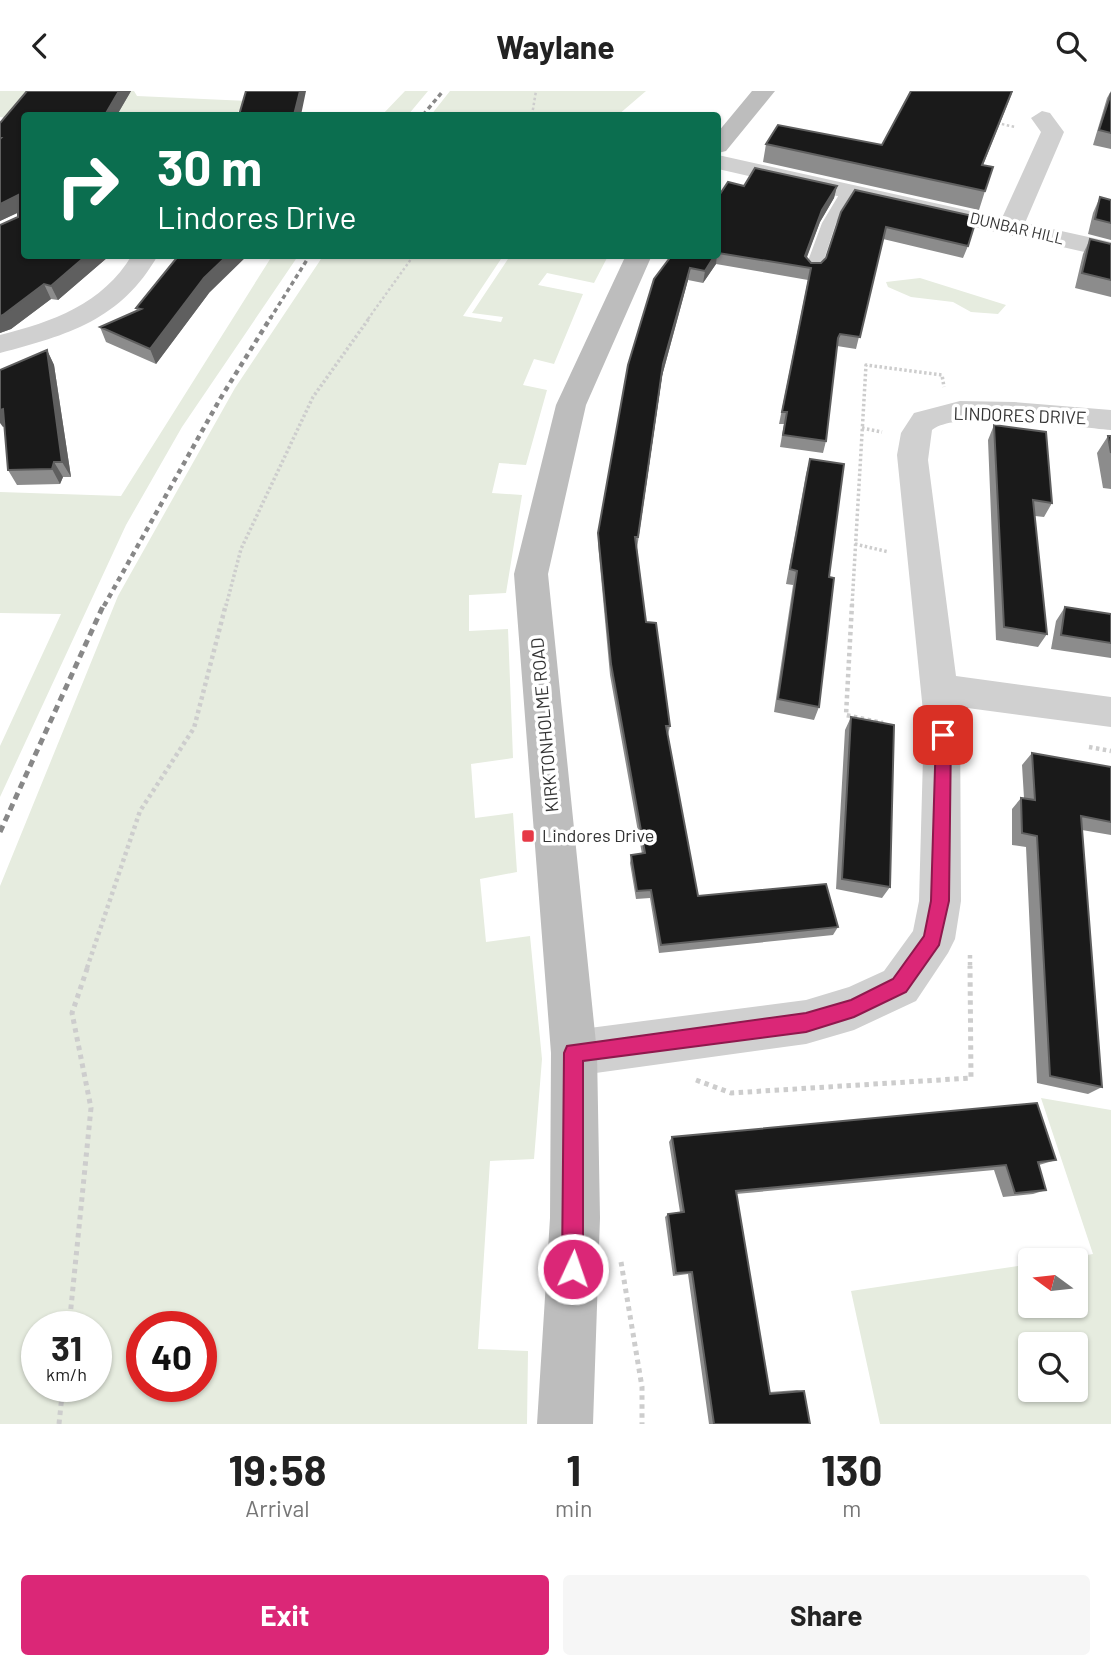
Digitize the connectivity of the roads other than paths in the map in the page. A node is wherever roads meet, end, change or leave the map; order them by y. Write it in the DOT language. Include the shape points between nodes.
graph roads {
  1 [pos="764,91"];
  2 [pos="1045,122"];
  3 [pos="721,142"];
  4 [pos="721,163"];
  5 [pos="848,191"];
  6 [pos="1011,227"];
  7 [pos="1111,250"];
  8 [pos="143,259"];
  9 [pos="637,259"];
  10 [pos="813,269"];
  11 [pos="0,344"];
  12 [pos="1111,420"];
  13 [pos="941,689"];
  14 [pos="1111,712"];
  15 [pos="574,1053"];
  16 [pos="565,1424"];
  1 -- 3 [label="street"];
  2 -- 6 [label="street" via="1054,132"];
  4 -- 5 [label="street, DUNBAR HILL"];
  5 -- 6 [label="street, DUNBAR HILL"];
  5 -- 10 [label="lane" via="829,223"];
  6 -- 7 [label="street, DUNBAR HILL"];
  8 -- 11 [label="street" via="130,283 98,308 65,325"];
  9 -- 15 [label="street, KIRKTONHOLME ROAD" via="571,405 531,574"];
  12 -- 13 [label="street, LINDORES DRIVE" via="1010,411 937,412 922,422 914,438 912,460"];
  13 -- 14 [label="street"];
  13 -- 15 [label="street, LINDORES DRIVE" via="940,901 933,939 900,986 854,1008 806,1022"];
  15 -- 16 [label="street, KIRKTONHOLME ROAD" via="575,1218"];
}
